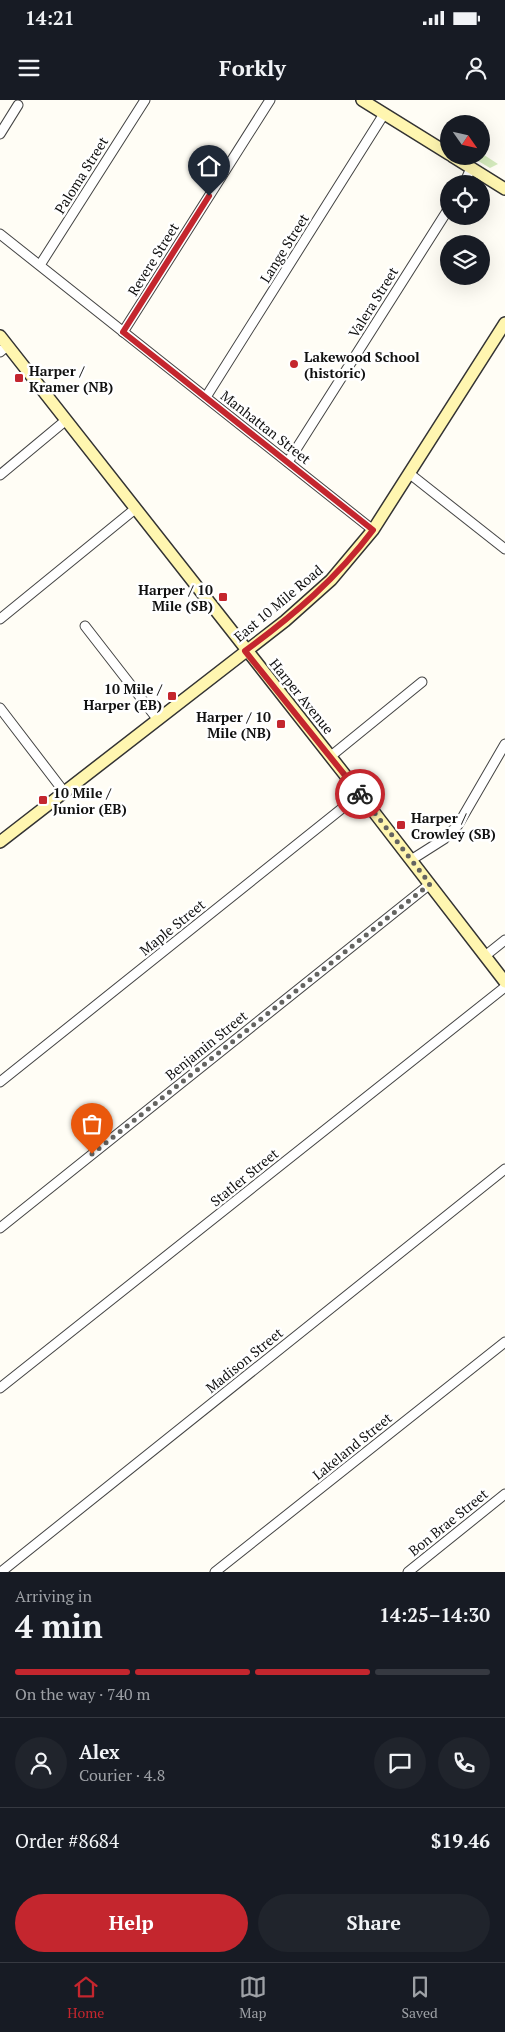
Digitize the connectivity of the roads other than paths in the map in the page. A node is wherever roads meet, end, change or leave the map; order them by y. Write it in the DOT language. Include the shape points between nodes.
graph roads {
  1 [pos="145,100"];
  2 [pos="270,100"];
  3 [pos="362,100"];
  4 [pos="18,105"];
  5 [pos="384,114"];
  6 [pos="0,134"];
  7 [pos="440,148"];
  8 [pos="467,165"];
  9 [pos="472,168"];
  10 [pos="468,175"];
  11 [pos="505,190"];
  12 [pos="440,222"];
  13 [pos="0,234"];
  14 [pos="40,265"];
  15 [pos="505,322"];
  16 [pos="123,332"];
  17 [pos="0,336"];
  18 [pos="4,349"];
  19 [pos="206,397"];
  20 [pos="65,421"];
  21 [pos="288,462"];
  22 [pos="410,474"];
  23 [pos="0,475"];
  24 [pos="136,509"];
  25 [pos="373,530"];
  26 [pos="505,549"];
  27 [pos="0,619"];
  28 [pos="85,626"];
  29 [pos="245,651"];
  30 [pos="422,682"];
  31 [pos="0,708"];
  32 [pos="158,720"];
  33 [pos="505,744"];
  34 [pos="331,756"];
  35 [pos="65,793"];
  36 [pos="360,794"];
  37 [pos="0,842"];
  38 [pos="412,860"];
  39 [pos="430,884"];
  40 [pos="505,940"];
  41 [pos="485,956"];
  42 [pos="505,982"];
  43 [pos="505,987"];
  44 [pos="0,1082"];
  45 [pos="505,1169"];
  46 [pos="0,1228"];
  47 [pos="505,1342"];
  48 [pos="0,1388"];
  49 [pos="505,1494"];
  50 [pos="1,1572"];
  51 [pos="215,1572"];
  52 [pos="408,1572"];
  1 -- 14 [label="street, Paloma Street"];
  2 -- 16 [label="street, Revere Street"];
  3 -- 5 [label="main road"];
  4 -- 6 [label="street"];
  5 -- 7 [label="main road"];
  5 -- 19 [label="street, Lange Street"];
  8 -- 9 [label="main road"];
  9 -- 10 [label="street"];
  9 -- 11 [label="main road"];
  12 -- 21 [label="street, Valera Street"];
  13 -- 14 [label="street, Manhattan Street"];
  14 -- 16 [label="street, Manhattan Street"];
  15 -- 22 [label="main road, East 10 Mile Road"];
  16 -- 19 [label="street, Manhattan Street"];
  17 -- 18 [label="main road, Harper Avenue"];
  18 -- 20 [label="main road, Harper Avenue"];
  19 -- 21 [label="street, Manhattan Street"];
  20 -- 23 [label="street"];
  20 -- 24 [label="main road, Harper Avenue"];
  21 -- 25 [label="street, Manhattan Street"];
  22 -- 25 [label="main road, East 10 Mile Road"];
  22 -- 26 [label="street"];
  24 -- 27 [label="street"];
  24 -- 29 [label="main road, Harper Avenue"];
  25 -- 29 [label="main road, East 10 Mile Road" via="316,596"];
  28 -- 32 [label="street"];
  29 -- 32 [label="main road, East 10 Mile Road"];
  29 -- 34 [label="main road, Harper Avenue"];
  30 -- 34 [label="street"];
  31 -- 35 [label="street"];
  32 -- 35 [label="main road, East 10 Mile Road"];
  33 -- 38 [label="street" via="458,825 444,839"];
  34 -- 36 [label="main road, Harper Avenue"];
  35 -- 37 [label="main road, East 10 Mile Road"];
  36 -- 38 [label="main road, Harper Avenue"];
  36 -- 44 [label="street, Maple Street"];
  38 -- 39 [label="main road, Harper Avenue"];
  39 -- 41 [label="main road, Harper Avenue"];
  39 -- 46 [label="street, Benjamin Street"];
  40 -- 41 [label="street"];
  41 -- 42 [label="main road, Harper Avenue"];
  43 -- 48 [label="street, Statler Street"];
  45 -- 50 [label="street, Madison Street"];
  47 -- 51 [label="street, Lakeland Street"];
  49 -- 52 [label="street, Bon Brae Street"];
}
